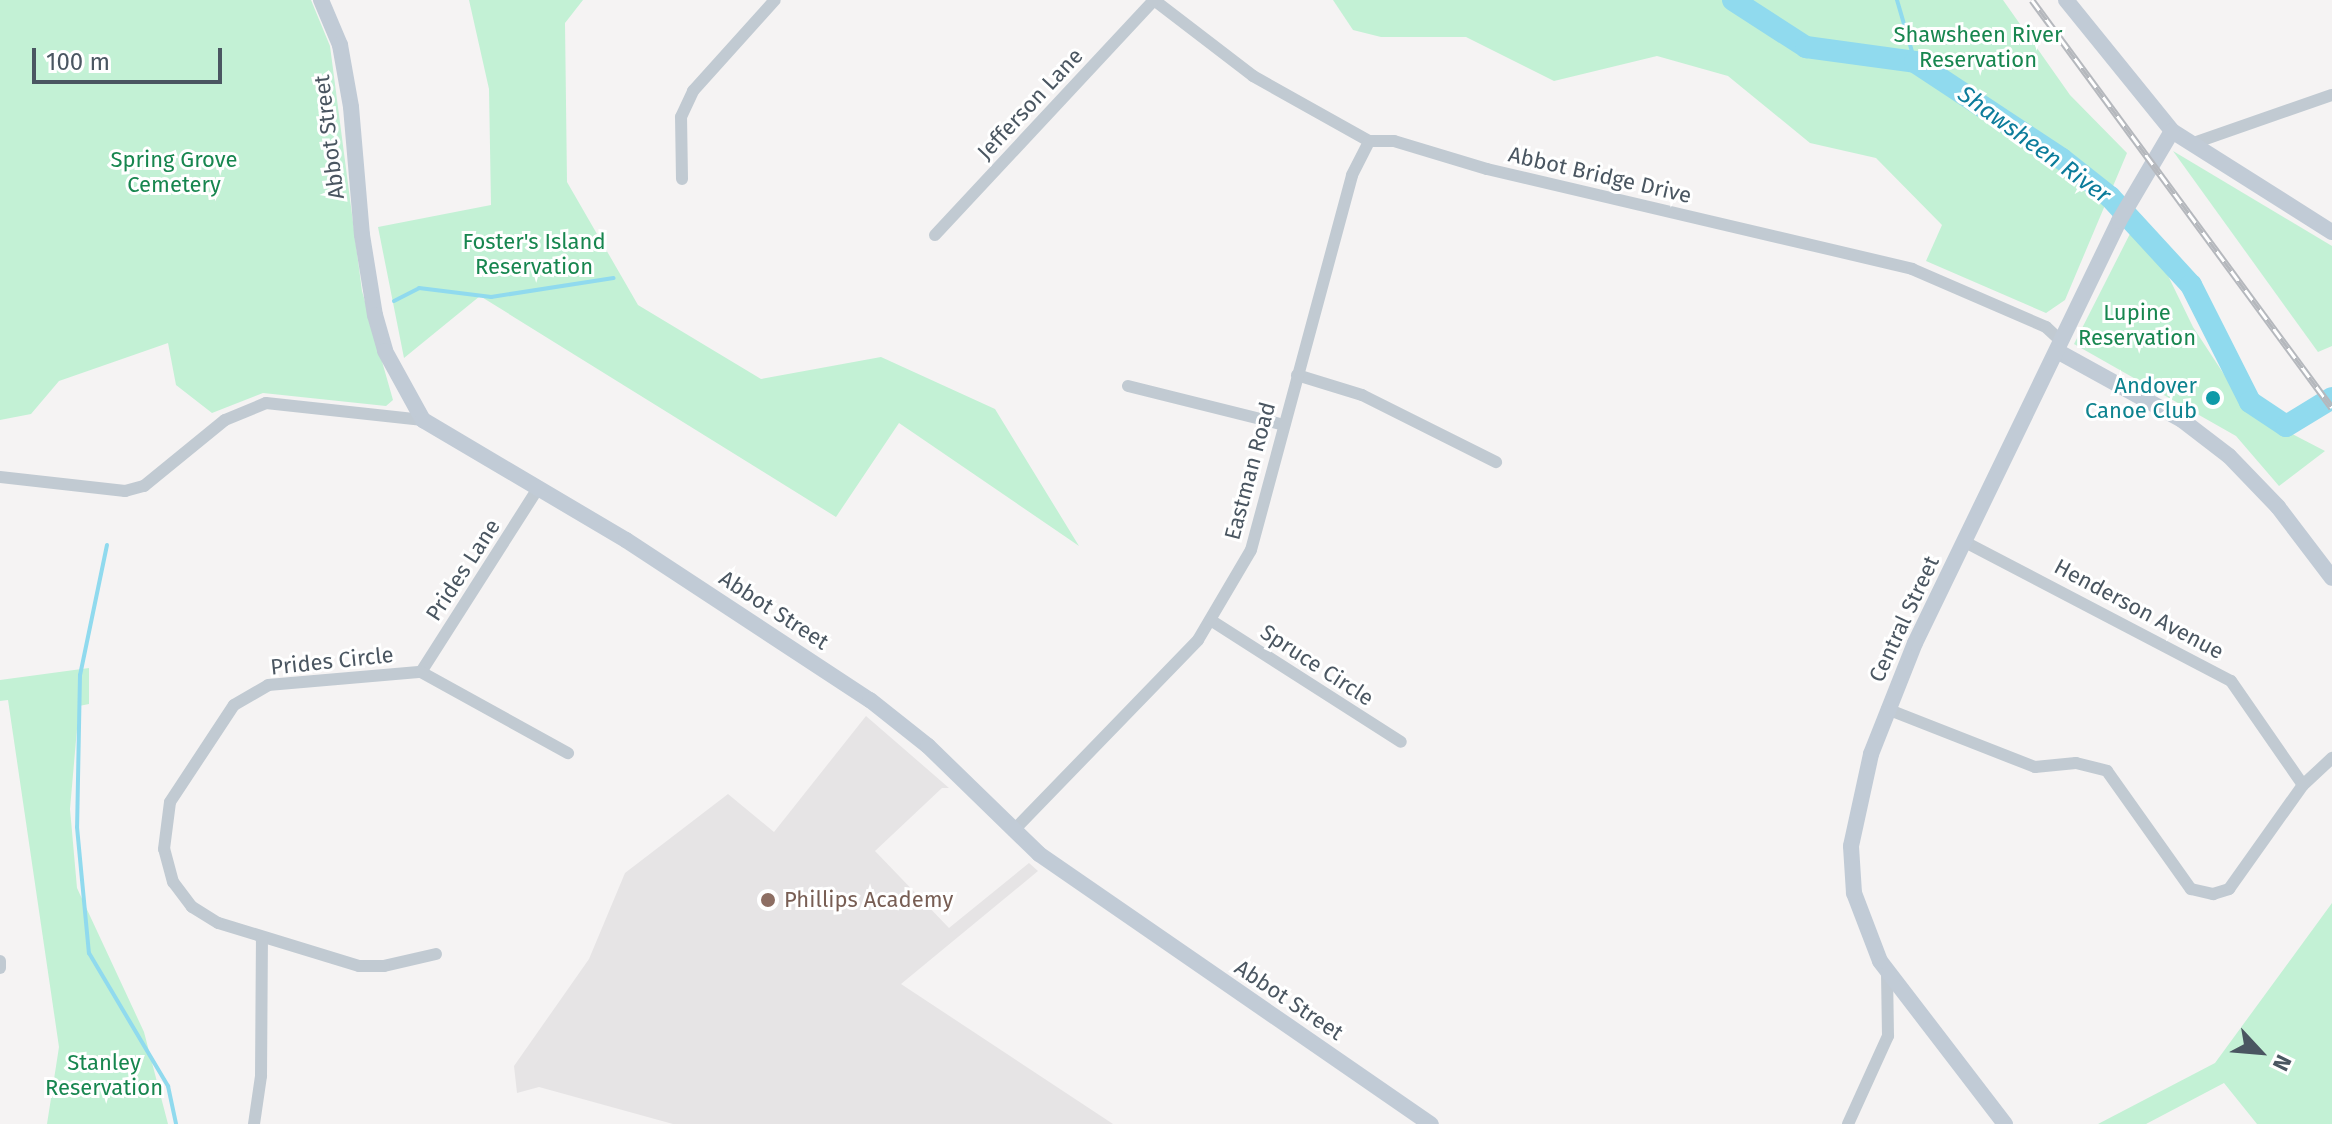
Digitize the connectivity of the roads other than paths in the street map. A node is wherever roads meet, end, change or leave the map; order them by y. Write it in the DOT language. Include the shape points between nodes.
graph roads {
  1 [pos="321,0"];
  2 [pos="775,0"];
  3 [pos="1154,0"];
  4 [pos="2066,0"];
  5 [pos="2332,95"];
  6 [pos="2172,131"];
  7 [pos="1369,141"];
  8 [pos="2191,144"];
  9 [pos="682,179"];
  10 [pos="2332,232"];
  11 [pos="935,235"];
  12 [pos="2059,346"];
  13 [pos="1297,375"];
  14 [pos="1128,386"];
  15 [pos="423,420"];
  16 [pos="1284,425"];
  17 [pos="1496,462"];
  18 [pos="0,477"];
  19 [pos="537,490"];
  20 [pos="1965,542"];
  21 [pos="2332,578"];
  22 [pos="1212,621"];
  23 [pos="421,672"];
  24 [pos="1887,709"];
  25 [pos="1401,742"];
  26 [pos="568,753"];
  27 [pos="2332,758"];
  28 [pos="2303,785"];
  29 [pos="1013,831"];
  30 [pos="262,937"];
  31 [pos="436,954"];
  32 [pos="0,961"];
  33 [pos="0,968"];
  34 [pos="1887,970"];
  35 [pos="254,1124"];
  36 [pos="1431,1124"];
  37 [pos="1848,1124"];
  38 [pos="2005,1124"];
  1 -- 15 [label="street, Abbot Street" via="340,45 351,107 375,315 385,351"];
  2 -- 9 [label="street" via="693,91 681,117"];
  3 -- 7 [label="street, Abbot Bridge Drive" via="1253,76"];
  3 -- 11 [label="street, Jefferson Lane"];
  4 -- 6 [label="street"];
  5 -- 8 [label="street"];
  6 -- 8 [label="street"];
  6 -- 12 [label="street, Central Street" via="2132,194"];
  7 -- 12 [label="street, Abbot Bridge Drive" via="1394,141 1487,169 1912,269 2046,327"];
  7 -- 13 [label="street, Eastman Road" via="1352,175"];
  8 -- 10 [label="street"];
  12 -- 20 [label="street, Central Street"];
  12 -- 21 [label="street" via="2182,420 2229,456 2278,507"];
  13 -- 16 [label="street, Eastman Road"];
  13 -- 17 [label="street" via="1362,395"];
  14 -- 16 [label="street"];
  15 -- 18 [label="street" via="266,403 225,420 144,486 125,491"];
  15 -- 19 [label="street, Abbot Street"];
  16 -- 22 [label="street, Eastman Road" via="1251,550"];
  19 -- 23 [label="street, Prides Lane"];
  19 -- 29 [label="street, Abbot Street" via="671,568 870,700 928,746"];
  20 -- 24 [label="street, Central Street"];
  20 -- 28 [label="street, Henderson Avenue" via="2231,681"];
  22 -- 25 [label="street, Spruce Circle"];
  22 -- 29 [label="street, Eastman Road"];
  23 -- 26 [label="street, Prides Circle"];
  23 -- 30 [label="street, Prides Circle" via="268,685 234,705 170,802 164,849 181,894 218,923"];
  24 -- 28 [label="street" via="2035,767 2076,763 2107,771 2191,889 2213,894 2229,889"];
  24 -- 34 [label="street, Central Street" via="1861,791 1851,846 1854,893"];
  27 -- 28 [label="street"];
  29 -- 36 [label="street, Abbot Street" via="1138,924"];
  30 -- 31 [label="street, Prides Circle" via="359,966"];
  30 -- 35 [label="street" via="261,1076"];
  32 -- 33 [label="street"];
  34 -- 37 [label="street" via="1888,1036"];
  34 -- 38 [label="street, Central Street"];
}
